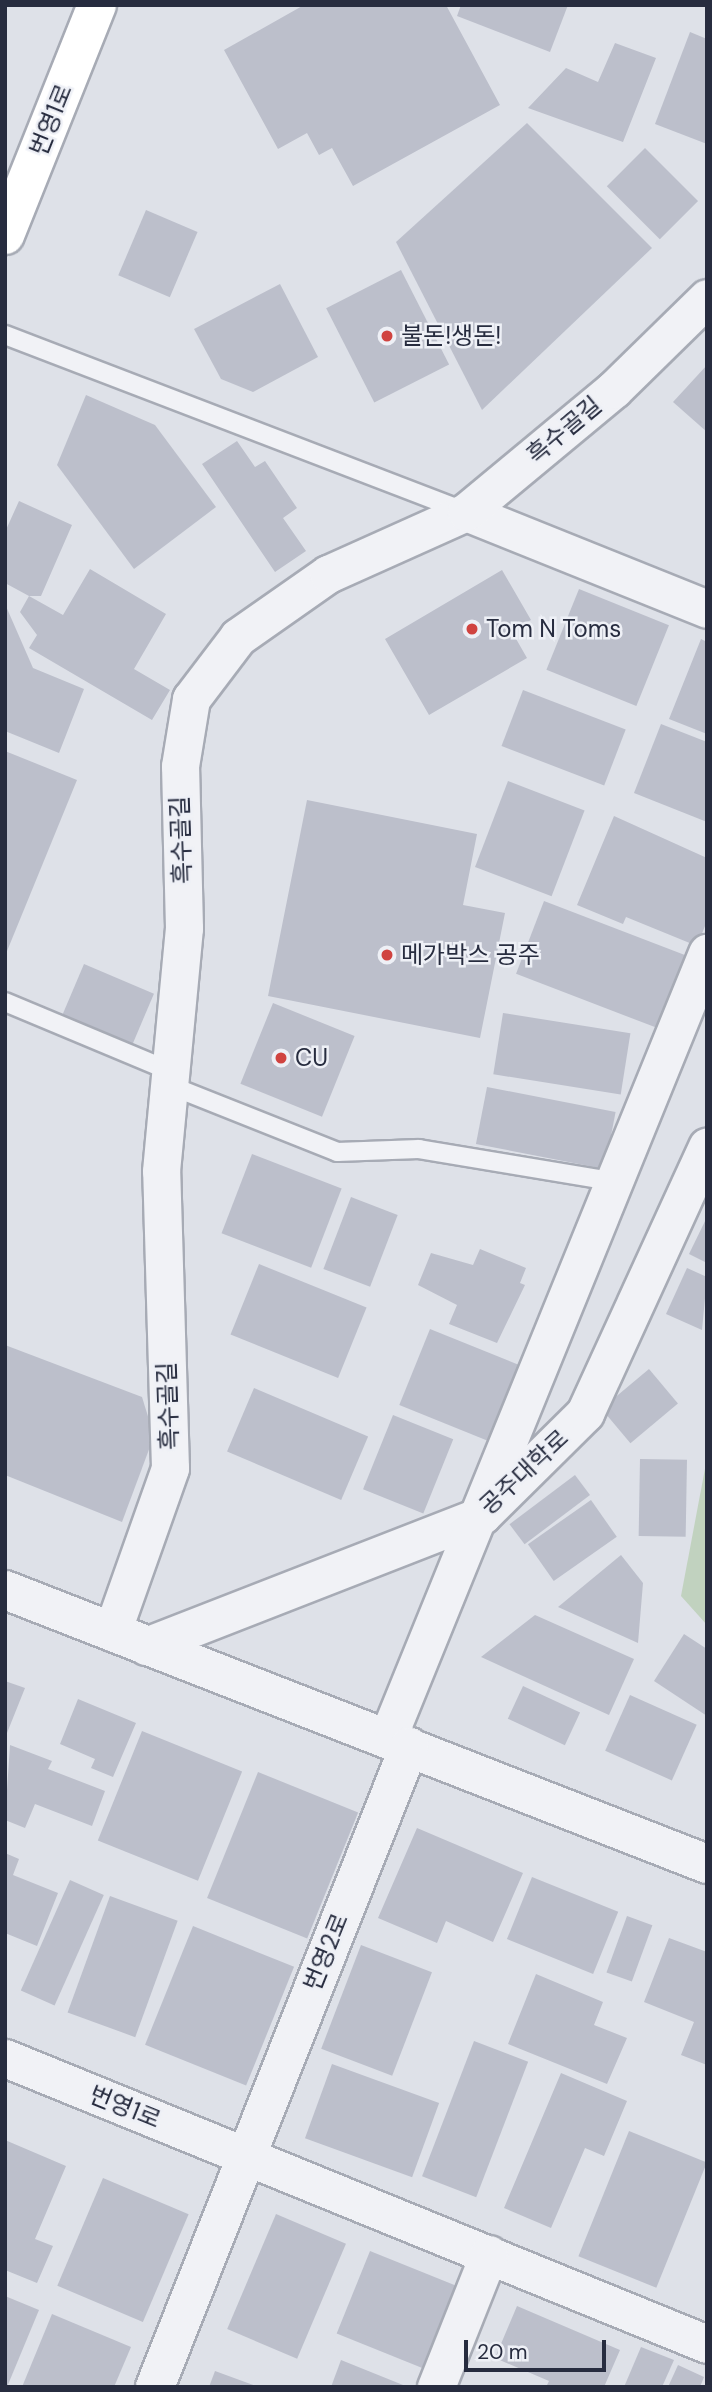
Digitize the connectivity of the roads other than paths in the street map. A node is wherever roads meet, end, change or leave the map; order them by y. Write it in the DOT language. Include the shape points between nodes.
graph roads {
  1 [pos="97,5"];
  2 [pos="5,235"];
  3 [pos="707,298"];
  4 [pos="5,335"];
  5 [pos="466,512"];
  6 [pos="707,610"];
  7 [pos="707,953"];
  8 [pos="5,1002"];
  9 [pos="170,1078"];
  10 [pos="707,1147"];
  11 [pos="616,1182"];
  12 [pos="482,1515"];
  13 [pos="5,1590"];
  14 [pos="112,1632"];
  15 [pos="146,1646"];
  16 [pos="398,1743"];
  17 [pos="707,1864"];
  18 [pos="5,2058"];
  19 [pos="244,2157"];
  20 [pos="489,2254"];
  21 [pos="707,2344"];
  22 [pos="155,2387"];
  23 [pos="436,2387"];
  1 -- 2 [label="main road, 번영1로"];
  3 -- 5 [label="street, 흑수골길" via="614,389"];
  4 -- 5 [label="lane"];
  5 -- 6 [label="street"];
  5 -- 9 [label="street, 흑수골길" via="328,574 238,637 191,699 180,766 184,928"];
  7 -- 11 [label="street"];
  8 -- 9 [label="lane"];
  9 -- 11 [label="lane" via="337,1152 419,1149"];
  9 -- 14 [label="street, 흑수골길" via="161,1171 170,1468"];
  10 -- 12 [label="street, 공주대학로" via="585,1413"];
  11 -- 12 [label="street"];
  12 -- 15 [label="street, 공주대학로"];
  12 -- 16 [label="street"];
  13 -- 14 [label="street"];
  14 -- 15 [label="street"];
  15 -- 16 [label="street"];
  16 -- 17 [label="street"];
  16 -- 19 [label="street, 번영2로"];
  18 -- 19 [label="street, 번영1로"];
  19 -- 20 [label="street"];
  19 -- 22 [label="street, 번영2로"];
  20 -- 21 [label="street"];
  20 -- 23 [label="street"];
}
